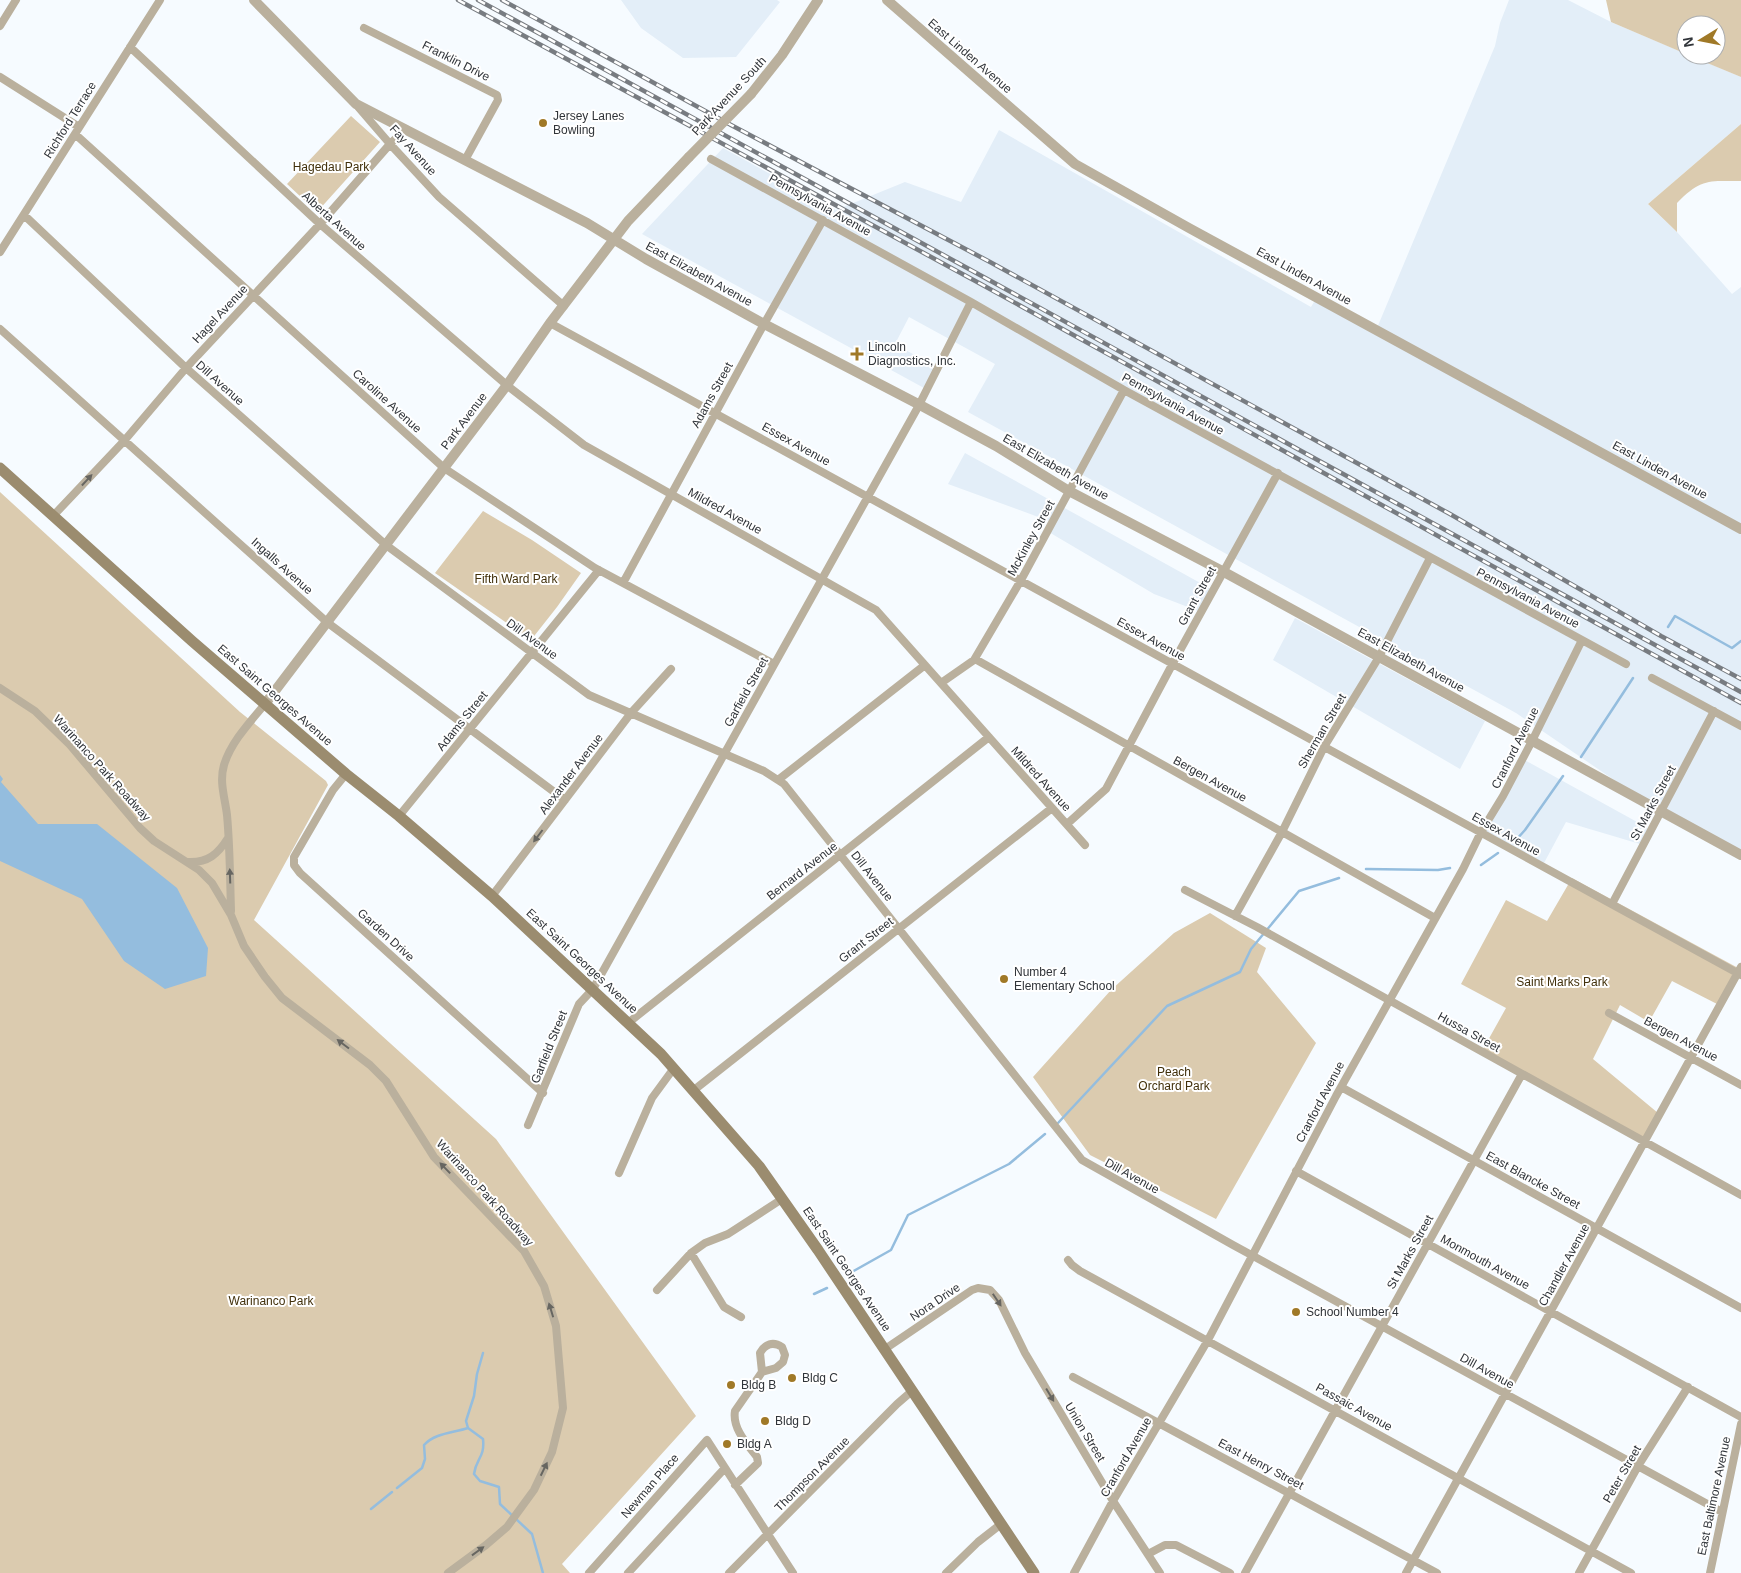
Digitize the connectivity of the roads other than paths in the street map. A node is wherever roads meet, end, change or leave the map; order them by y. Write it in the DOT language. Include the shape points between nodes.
graph roads {
  1 [pos="16,0"];
  2 [pos="160,0"];
  3 [pos="254,0"];
  4 [pos="818,0"];
  5 [pos="887,0"];
  6 [pos="0,26"];
  7 [pos="364,28"];
  8 [pos="130,47"];
  9 [pos="0,77"];
  10 [pos="356,104"];
  11 [pos="80,127"];
  12 [pos="406,130"];
  13 [pos="75,134"];
  14 [pos="390,144"];
  15 [pos="689,157"];
  16 [pos="711,159"];
  17 [pos="465,160"];
  18 [pos="24,214"];
  19 [pos="823,220"];
  20 [pos="320,224"];
  21 [pos="614,240"];
  22 [pos="0,252"];
  23 [pos="253,295"];
  24 [pos="971,302"];
  25 [pos="564,306"];
  26 [pos="550,323"];
  27 [pos="764,324"];
  28 [pos="0,330"];
  29 [pos="186,368"];
  30 [pos="507,385"];
  31 [pos="1124,390"];
  32 [pos="920,405"];
  33 [pos="715,413"];
  34 [pos="124,441"];
  35 [pos="0,468"];
  36 [pos="444,468"];
  37 [pos="1278,473"];
  38 [pos="1069,491"];
  39 [pos="672,494"];
  40 [pos="868,497"];
  41 [pos="54,516"];
  42 [pos="1741,529"];
  43 [pos="386,545"];
  44 [pos="1430,558"];
  45 [pos="599,570"];
  46 [pos="1224,572"];
  47 [pos="822,578"];
  48 [pos="1021,580"];
  49 [pos="623,583"];
  50 [pos="328,622"];
  51 [pos="1582,640"];
  52 [pos="532,652"];
  53 [pos="1379,657"];
  54 [pos="975,659"];
  55 [pos="1173,663"];
  56 [pos="774,664"];
  57 [pos="1626,664"];
  58 [pos="925,665"];
  59 [pos="671,669"];
  60 [pos="1652,678"];
  61 [pos="941,683"];
  62 [pos="0,688"];
  63 [pos="265,704"];
  64 [pos="1714,711"];
  65 [pos="631,713"];
  66 [pos="1741,726"];
  67 [pos="470,729"];
  68 [pos="989,737"];
  69 [pos="1532,741"];
  70 [pos="1129,746"];
  71 [pos="1324,747"];
  72 [pos="724,754"];
  73 [pos="346,774"];
  74 [pos="778,780"];
  75 [pos="565,800"];
  76 [pos="1052,808"];
  77 [pos="1661,812"];
  78 [pos="399,816"];
  79 [pos="1067,824"];
  80 [pos="1282,832"];
  81 [pos="1481,832"];
  82 [pos="228,838"];
  83 [pos="1085,845"];
  84 [pos="840,855"];
  85 [pos="1741,855"];
  86 [pos="187,862"];
  87 [pos="1186,890"];
  88 [pos="492,896"];
  89 [pos="1612,904"];
  90 [pos="231,915"];
  91 [pos="1235,916"];
  92 [pos="1435,918"];
  93 [pos="899,928"];
  94 [pos="1740,972"];
  95 [pos="592,989"];
  96 [pos="1389,1001"];
  97 [pos="1609,1013"];
  98 [pos="628,1022"];
  99 [pos="1692,1057"];
  100 [pos="674,1068"];
  101 [pos="1522,1074"];
  102 [pos="1741,1085"];
  103 [pos="1341,1087"];
  104 [pos="694,1090"];
  105 [pos="543,1093"];
  106 [pos="528,1125"];
  107 [pos="1645,1142"];
  108 [pos="1474,1160"];
  109 [pos="1296,1171"];
  110 [pos="619,1172"];
  111 [pos="1741,1194"];
  112 [pos="782,1199"];
  113 [pos="1597,1228"];
  114 [pos="1428,1244"];
  115 [pos="691,1253"];
  116 [pos="1252,1256"];
  117 [pos="1068,1260"];
  118 [pos="657,1290"];
  119 [pos="1741,1308"];
  120 [pos="1551,1312"];
  121 [pos="741,1317"];
  122 [pos="1382,1326"];
  123 [pos="1208,1340"];
  124 [pos="884,1349"];
  125 [pos="1025,1353"];
  126 [pos="762,1372"];
  127 [pos="1074,1377"];
  128 [pos="1688,1387"];
  129 [pos="912,1391"];
  130 [pos="1505,1394"];
  131 [pos="1335,1410"];
  132 [pos="1741,1417"];
  133 [pos="1159,1422"];
  134 [pos="1741,1424"];
  135 [pos="1638,1466"];
  136 [pos="725,1468"];
  137 [pos="1458,1478"];
  138 [pos="735,1485"];
  139 [pos="1290,1492"];
  140 [pos="1113,1501"];
  141 [pos="1722,1512"];
  142 [pos="1001,1524"];
  143 [pos="767,1535"];
  144 [pos="1591,1551"];
  145 [pos="1148,1554"];
  146 [pos="1413,1560"];
  147 [pos="448,1573"];
  148 [pos="589,1573"];
  149 [pos="628,1573"];
  150 [pos="729,1573"];
  151 [pos="793,1573"];
  152 [pos="946,1573"];
  153 [pos="1034,1573"];
  154 [pos="1074,1573"];
  155 [pos="1160,1573"];
  156 [pos="1230,1573"];
  157 [pos="1245,1573"];
  158 [pos="1406,1573"];
  159 [pos="1437,1573"];
  160 [pos="1579,1573"];
  161 [pos="1631,1573"];
  162 [pos="1710,1573"];
  1 -- 6 [label="street"];
  2 -- 8 [label="street, Richford Terrace"];
  3 -- 10 [label="street, Fay Avenue"];
  4 -- 15 [label="street, Park Avenue South, bridge" via="782,55 750,94"];
  5 -- 42 [label="street, East Linden Avenue" via="1075,164"];
  7 -- 17 [label="street, Franklin Drive" via="497,95 498,100"];
  8 -- 11 [label="street, Richford Terrace"];
  8 -- 20 [label="street, Alberta Avenue"];
  9 -- 11 [label="street"];
  10 -- 12 [label="street, East Elizabeth Avenue"];
  10 -- 14 [label="street, Fay Avenue"];
  11 -- 13 [label="street, Richford Terrace"];
  12 -- 14 [label="street, Hagel Avenue"];
  12 -- 17 [label="street, East Elizabeth Avenue"];
  13 -- 18 [label="street, Richford Terrace"];
  13 -- 23 [label="street, Caroline Avenue"];
  14 -- 20 [label="street, Hagel Avenue"];
  14 -- 25 [label="street, Fay Avenue" via="439,197"];
  15 -- 21 [label="street, Park Avenue"];
  16 -- 19 [label="street, Pennsylvania Avenue"];
  17 -- 21 [label="street, East Elizabeth Avenue"];
  18 -- 22 [label="street, Richford Terrace"];
  18 -- 29 [label="street, Dill Avenue"];
  19 -- 24 [label="street, Pennsylvania Avenue"];
  19 -- 27 [label="street, Adams Street"];
  20 -- 23 [label="street, Hagel Avenue"];
  20 -- 30 [label="street, Alberta Avenue"];
  21 -- 25 [label="street, Park Avenue"];
  21 -- 27 [label="street, East Elizabeth Avenue"];
  23 -- 29 [label="street, Hagel Avenue"];
  23 -- 36 [label="street, Caroline Avenue"];
  24 -- 31 [label="street, Pennsylvania Avenue"];
  24 -- 32 [label="street, Garfield Street"];
  25 -- 26 [label="street, Park Avenue"];
  26 -- 30 [label="street, Park Avenue"];
  26 -- 33 [label="street, Essex Avenue"];
  27 -- 32 [label="street, East Elizabeth Avenue"];
  27 -- 33 [label="street, Adams Street"];
  28 -- 34 [label="street, Ingalls Avenue"];
  29 -- 34 [label="street, Hagel Avenue"];
  29 -- 43 [label="street, Dill Avenue"];
  30 -- 36 [label="street, Park Avenue"];
  30 -- 39 [label="street, Mildred Avenue" via="584,445"];
  31 -- 37 [label="street, Pennsylvania Avenue"];
  31 -- 38 [label="street, McKinley Street"];
  32 -- 38 [label="street, East Elizabeth Avenue"];
  32 -- 40 [label="street, Garfield Street"];
  33 -- 39 [label="street, Adams Street"];
  33 -- 40 [label="street, Essex Avenue"];
  41 -- 34 [label="street, Hagel Avenue, one-way"];
  34 -- 50 [label="street, Ingalls Avenue"];
  35 -- 41 [label="main road, East Saint Georges Avenue"];
  36 -- 43 [label="street, Park Avenue"];
  36 -- 45 [label="street, Caroline Avenue"];
  37 -- 44 [label="street, Pennsylvania Avenue"];
  37 -- 46 [label="street, Grant Street"];
  38 -- 46 [label="street, East Elizabeth Avenue"];
  38 -- 48 [label="street, McKinley Street"];
  39 -- 47 [label="street, Mildred Avenue"];
  39 -- 49 [label="street, Adams Street"];
  40 -- 47 [label="street, Garfield Street"];
  40 -- 48 [label="street, Essex Avenue"];
  41 -- 63 [label="main road, East Saint Georges Avenue"];
  43 -- 50 [label="street, Park Avenue"];
  43 -- 52 [label="street, Dill Avenue"];
  44 -- 51 [label="street, Pennsylvania Avenue"];
  44 -- 53 [label="street, Sherman Street"];
  45 -- 49 [label="street, Caroline Avenue"];
  45 -- 52 [label="street, Adams Street"];
  46 -- 53 [label="street, East Elizabeth Avenue"];
  46 -- 55 [label="street, Grant Street"];
  47 -- 56 [label="street, Garfield Street"];
  47 -- 58 [label="street, Mildred Avenue" via="876,610"];
  48 -- 54 [label="street, McKinley Street"];
  48 -- 55 [label="street, Essex Avenue"];
  49 -- 56 [label="street, Caroline Avenue"];
  50 -- 63 [label="street, Park Avenue"];
  50 -- 67 [label="street, Ingalls Avenue"];
  51 -- 57 [label="street, Pennsylvania Avenue"];
  51 -- 69 [label="street, Cranford Avenue"];
  52 -- 65 [label="street, Dill Avenue" via="589,695"];
  52 -- 67 [label="street, Adams Street"];
  53 -- 69 [label="street, East Elizabeth Avenue"];
  53 -- 71 [label="street, Sherman Street"];
  54 -- 61 [label="street, McKinley Street"];
  54 -- 70 [label="street, Bergen Avenue"];
  55 -- 70 [label="street, Grant Street"];
  55 -- 71 [label="street, Essex Avenue"];
  56 -- 72 [label="street, Garfield Street"];
  58 -- 61 [label="street, Mildred Avenue"];
  58 -- 74 [label="street"];
  59 -- 65 [label="street, Alexander Avenue"];
  60 -- 64 [label="street"];
  61 -- 68 [label="street, Mildred Avenue"];
  62 -- 86 [label="street, Warinanco Park Roadway" via="35,711 70,745 140,828"];
  63 -- 73 [label="main road, East Saint Georges Avenue"];
  63 -- 82 [label="street, Warinanco Park Roadway" via="245,728 224,765 222,780"];
  64 -- 66 [label="street"];
  64 -- 77 [label="street, St Marks Street"];
  65 -- 72 [label="street, Dill Avenue"];
  65 -- 75 [label="street, Alexander Avenue"];
  67 -- 75 [label="street, Ingalls Avenue"];
  67 -- 78 [label="street, Adams Street"];
  68 -- 76 [label="street, Mildred Avenue"];
  68 -- 84 [label="street, Bernard Avenue"];
  69 -- 77 [label="street, East Elizabeth Avenue"];
  69 -- 81 [label="street, Cranford Avenue"];
  70 -- 79 [label="street, Grant Street" via="1106,789"];
  70 -- 80 [label="street, Bergen Avenue"];
  71 -- 80 [label="street, Sherman Street"];
  71 -- 81 [label="street, Essex Avenue"];
  72 -- 74 [label="street, Dill Avenue"];
  72 -- 95 [label="street, Garfield Street"];
  73 -- 78 [label="main road, East Saint Georges Avenue"];
  73 -- 105 [label="street, Garden Drive" via="333,790 294,857 294,865"];
  74 -- 84 [label="street, Dill Avenue"];
  75 -- 88 [label="street, Alexander Avenue, one-way"];
  76 -- 79 [label="street, Mildred Avenue"];
  76 -- 93 [label="street, Grant Street"];
  77 -- 85 [label="street, East Elizabeth Avenue"];
  77 -- 89 [label="street, St Marks Street"];
  78 -- 88 [label="main road, East Saint Georges Avenue"];
  79 -- 83 [label="street, Mildred Avenue"];
  80 -- 91 [label="street, Sherman Street"];
  80 -- 92 [label="street, Bergen Avenue"];
  81 -- 89 [label="street, Essex Avenue"];
  81 -- 92 [label="street, Cranford Avenue"];
  82 -- 86 [label="street" via="213,857"];
  90 -- 82 [label="street, Warinanco Park Roadway, one-way"];
  84 -- 93 [label="street, Dill Avenue"];
  84 -- 98 [label="street, Bernard Avenue"];
  86 -- 90 [label="street, Warinanco Park Roadway" via="212,883"];
  87 -- 91 [label="street, Hussa Street"];
  88 -- 95 [label="main road, East Saint Georges Avenue"];
  89 -- 94 [label="street, Essex Avenue"];
  147 -- 90 [label="street, Warinanco Park Roadway, one-way" via="507,1526 534,1490 552,1452 563,1408 556,1326 544,1286 524,1251 434,1157 386,1081 370,1065 282,998 265,978 244,946"];
  91 -- 96 [label="street, Hussa Street"];
  92 -- 96 [label="street, Cranford Avenue"];
  93 -- 104 [label="street, Grant Street"];
  93 -- 116 [label="street, Dill Avenue" via="1082,1160"];
  94 -- 99 [label="street, Chandler Avenue"];
  95 -- 98 [label="main road, East Saint Georges Avenue"];
  95 -- 105 [label="street, Garfield Street" via="579,1004"];
  96 -- 101 [label="street, Hussa Street"];
  96 -- 103 [label="street, Cranford Avenue"];
  97 -- 99 [label="street, Bergen Avenue"];
  98 -- 100 [label="main road, East Saint Georges Avenue"];
  99 -- 102 [label="street, Bergen Avenue"];
  99 -- 107 [label="street, Chandler Avenue"];
  100 -- 104 [label="main road, East Saint Georges Avenue"];
  100 -- 110 [label="street" via="652,1098"];
  101 -- 107 [label="street, Hussa Street"];
  101 -- 108 [label="street, St Marks Street"];
  103 -- 108 [label="street, East Blancke Street"];
  103 -- 109 [label="street, Cranford Avenue"];
  104 -- 112 [label="main road, East Saint Georges Avenue" via="759,1166"];
  105 -- 106 [label="street, Garfield Street"];
  107 -- 111 [label="street, Hussa Street"];
  107 -- 113 [label="street, Chandler Avenue"];
  108 -- 113 [label="street, East Blancke Street"];
  108 -- 114 [label="street, St Marks Street"];
  109 -- 114 [label="street, Monmouth Avenue"];
  109 -- 116 [label="street, Cranford Avenue"];
  112 -- 115 [label="street" via="728,1234 705,1243"];
  112 -- 124 [label="main road, East Saint Georges Avenue"];
  113 -- 119 [label="street, East Blancke Street"];
  113 -- 120 [label="street, Chandler Avenue"];
  114 -- 120 [label="street, Monmouth Avenue"];
  114 -- 122 [label="street, St Marks Street"];
  115 -- 118 [label="street"];
  115 -- 121 [label="street" via="724,1307"];
  116 -- 122 [label="street, Dill Avenue"];
  116 -- 123 [label="street, Cranford Avenue"];
  117 -- 123 [label="street, Passaic Avenue" via="1080,1271"];
  120 -- 128 [label="street, Monmouth Avenue"];
  120 -- 130 [label="street, Chandler Avenue"];
  122 -- 130 [label="street, Dill Avenue"];
  122 -- 131 [label="street, St Marks Street"];
  123 -- 131 [label="street, Passaic Avenue"];
  123 -- 133 [label="street, Cranford Avenue"];
  124 -- 125 [label="street, Nora Drive, one-way" via="978,1288 995,1294"];
  124 -- 129 [label="main road, East Saint Georges Avenue"];
  125 -- 140 [label="street, Union Street, one-way"];
  126 -- 138 [label="street" via="733,1418 758,1463"];
  127 -- 133 [label="street, East Henry Street"];
  128 -- 132 [label="street, Monmouth Avenue"];
  128 -- 135 [label="street, Peter Street"];
  129 -- 142 [label="main road, East Saint Georges Avenue"];
  129 -- 143 [label="street, Thompson Avenue"];
  130 -- 135 [label="street, Dill Avenue"];
  130 -- 137 [label="street, Chandler Avenue"];
  131 -- 137 [label="street, Passaic Avenue"];
  131 -- 139 [label="street, St Marks Street"];
  133 -- 139 [label="street, East Henry Street"];
  133 -- 140 [label="street, Cranford Avenue"];
  134 -- 141 [label="street, East Baltimore Avenue"];
  135 -- 141 [label="street, Dill Avenue"];
  135 -- 144 [label="street, Peter Street"];
  136 -- 138 [label="street, Newman Place"];
  136 -- 148 [label="street, Newman Place" via="707,1440"];
  136 -- 149 [label="street"];
  137 -- 144 [label="street, Passaic Avenue"];
  137 -- 146 [label="street, Chandler Avenue"];
  138 -- 143 [label="street, Newman Place"];
  139 -- 146 [label="street, East Henry Street"];
  139 -- 157 [label="street, St Marks Street"];
  140 -- 145 [label="street, Union Street"];
  140 -- 154 [label="street, Cranford Avenue"];
  141 -- 162 [label="street, East Baltimore Avenue"];
  142 -- 152 [label="street"];
  142 -- 153 [label="main road, East Saint Georges Avenue"];
  143 -- 150 [label="street, Thompson Avenue"];
  143 -- 151 [label="street, Newman Place"];
  144 -- 160 [label="street, Peter Street"];
  144 -- 161 [label="street, Passaic Avenue"];
  145 -- 155 [label="street, Union Street"];
  145 -- 156 [label="street" via="1165,1545 1176,1545"];
  146 -- 158 [label="street, Chandler Avenue"];
  146 -- 159 [label="street, East Henry Street"];
}
